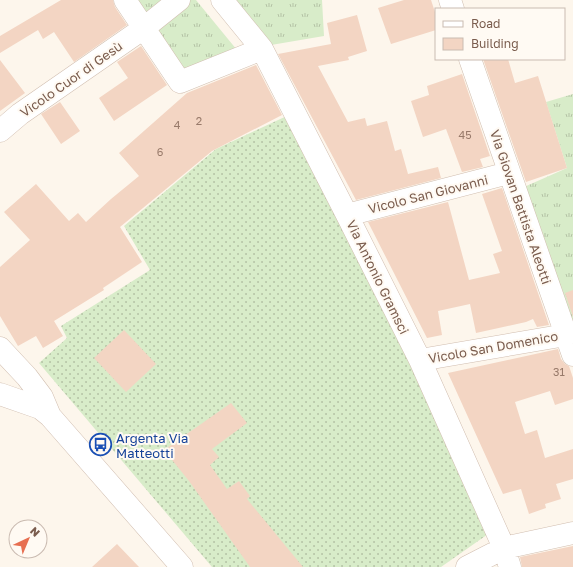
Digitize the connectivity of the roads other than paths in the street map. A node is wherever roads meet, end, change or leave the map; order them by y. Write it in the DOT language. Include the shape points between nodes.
graph roads {
  1 [pos="125,0"];
  2 [pos="179,0"];
  3 [pos="222,0"];
  4 [pos="144,28"];
  5 [pos="262,49"];
  6 [pos="470,60"];
  7 [pos="0,131"];
  8 [pos="509,173"];
  9 [pos="347,215"];
  10 [pos="570,345"];
  11 [pos="0,348"];
  12 [pos="420,360"];
  13 [pos="0,394"];
  14 [pos="0,412"];
  15 [pos="50,416"];
  16 [pos="573,533"];
  17 [pos="507,558"];
  18 [pos="182,567"];
  19 [pos="467,567"];
  1 -- 4 [label="street"];
  2 -- 4 [label="street, Vicolo Cuor di Gesù"];
  3 -- 5 [label="street, Via Antonio Gramsci"];
  4 -- 5 [label="street" via="180,82"];
  4 -- 7 [label="street, Vicolo Cuor di Gesù" via="20,114"];
  5 -- 9 [label="street, Via Antonio Gramsci"];
  6 -- 8 [label="street, Via Giovan Battista Aleotti"];
  8 -- 9 [label="street, Vicolo San Giovanni"];
  8 -- 10 [label="street, Via Giovan Battista Aleotti"];
  9 -- 12 [label="street, Via Antonio Gramsci"];
  10 -- 12 [label="street, Vicolo San Domenico"];
  11 -- 15 [label="street" via="42,397"];
  12 -- 17 [label="street, Via Antonio Gramsci"];
  13 -- 15 [label="street" via="40,408"];
  14 -- 15 [label="street" via="25,410"];
  15 -- 18 [label="street"];
  16 -- 17 [label="street"];
  17 -- 19 [label="street"];
}
